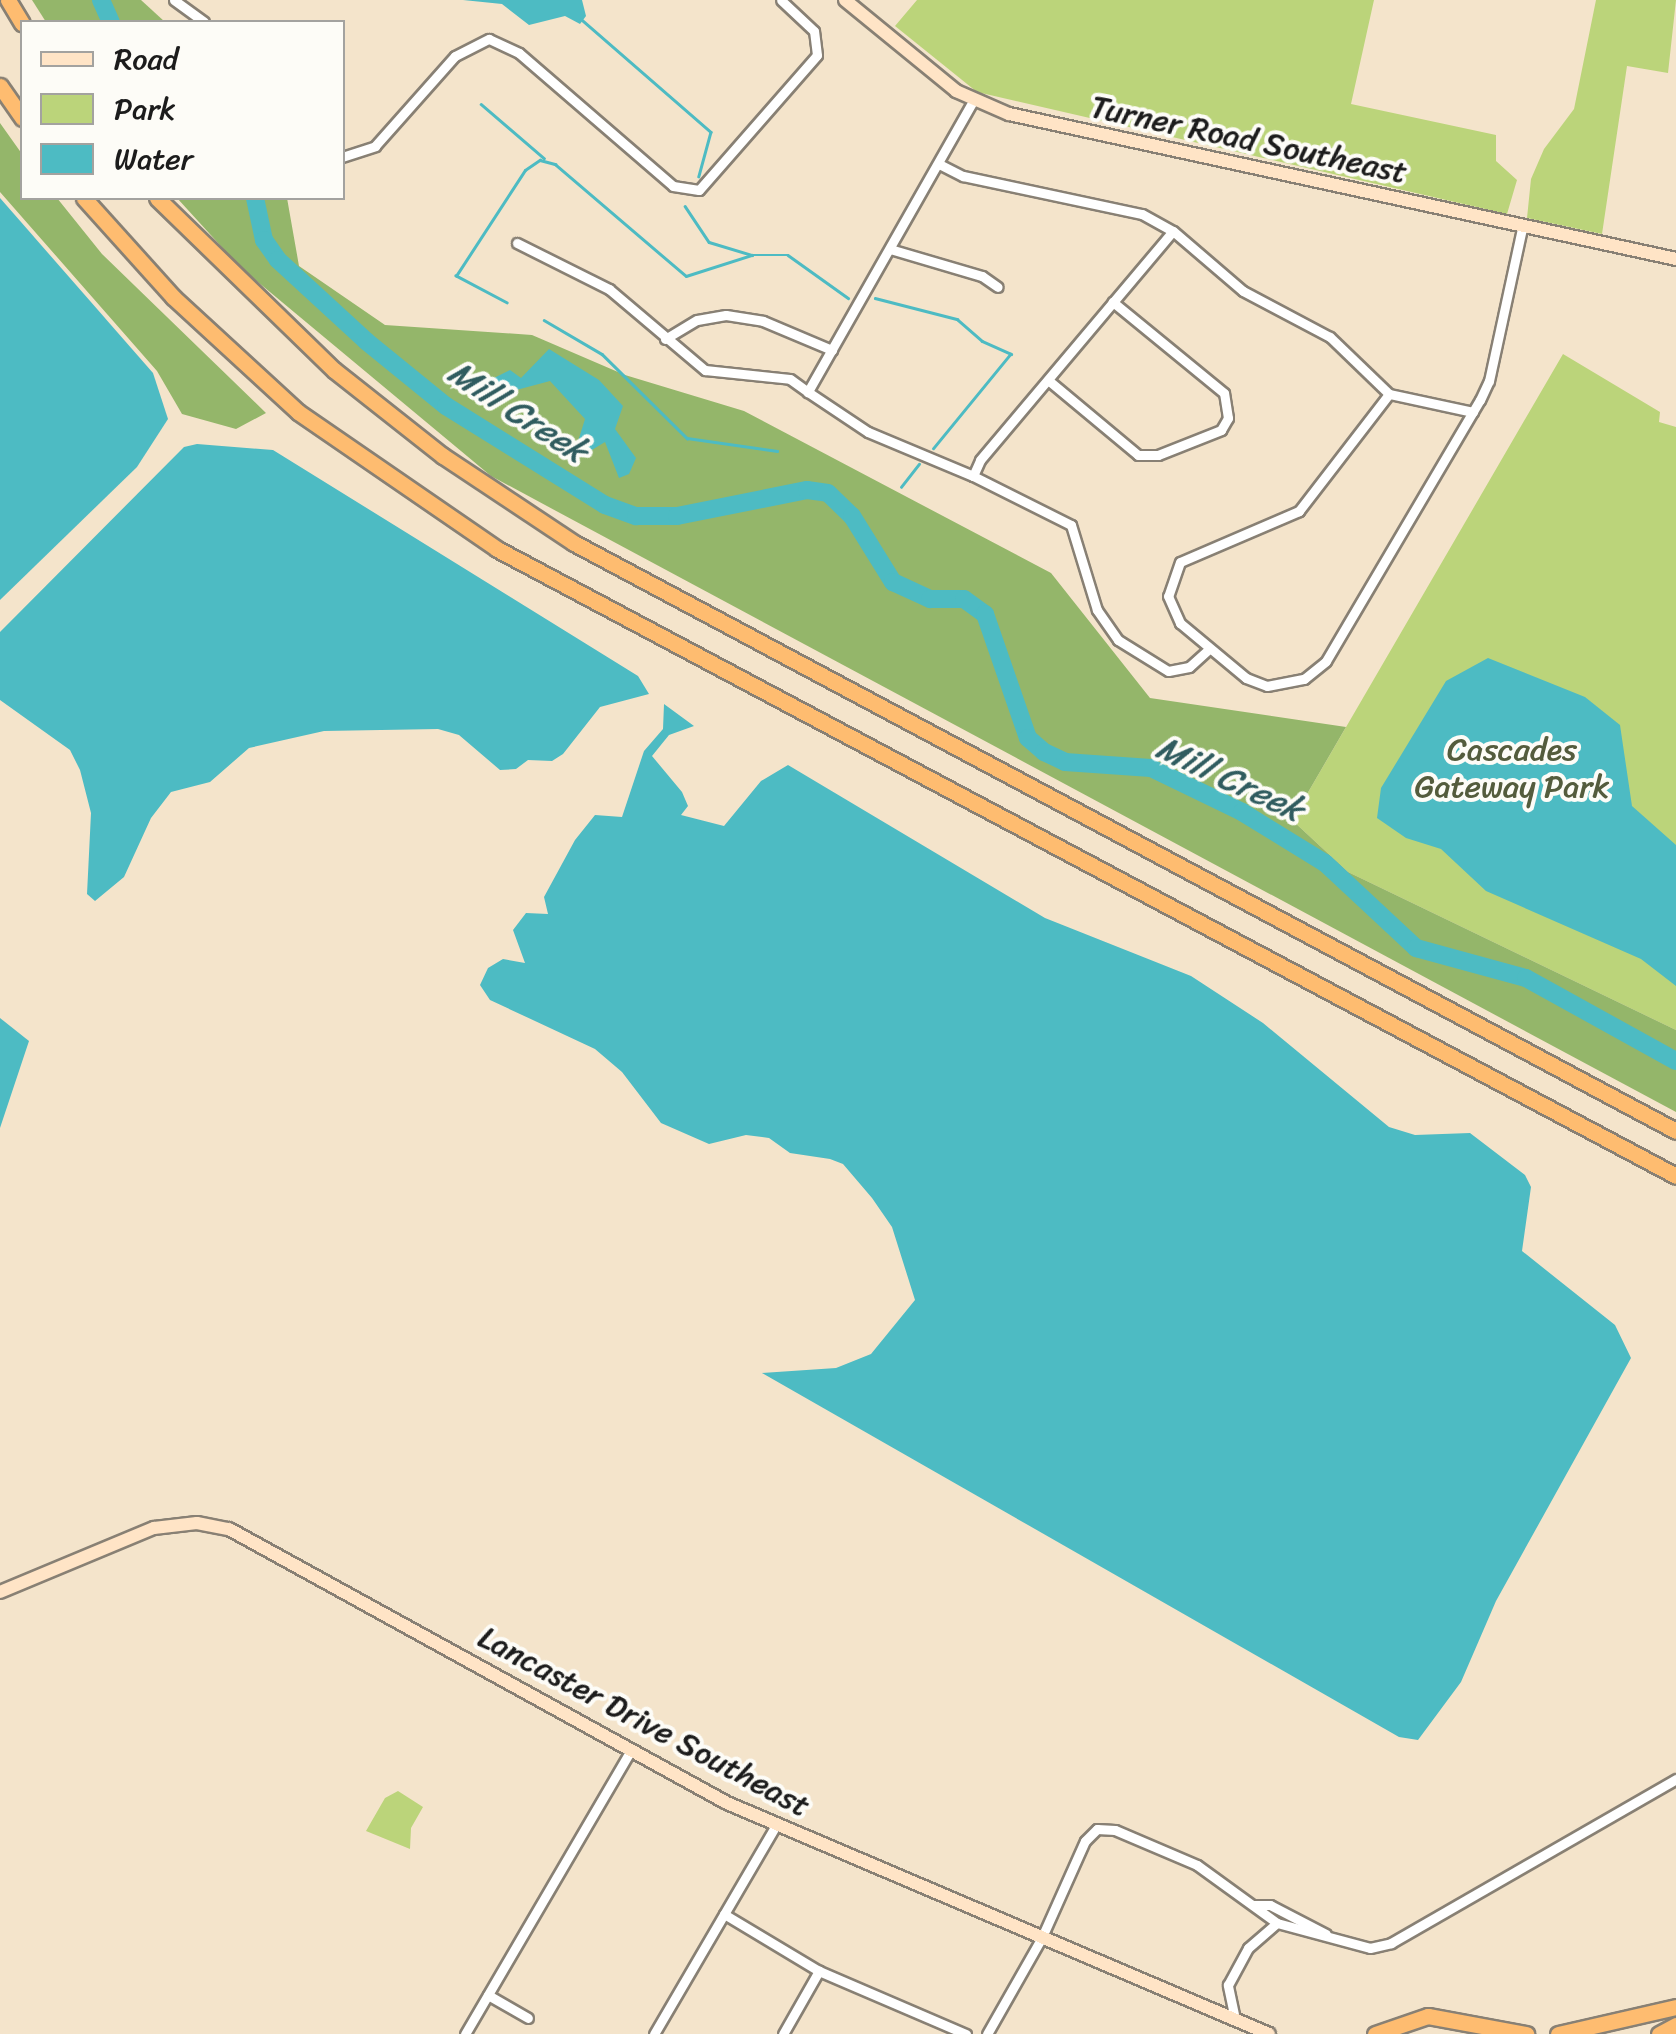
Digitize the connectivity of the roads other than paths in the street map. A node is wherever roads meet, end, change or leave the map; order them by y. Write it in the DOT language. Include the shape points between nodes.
graph roads {
  1 [pos="174,0"];
  2 [pos="782,0"];
  3 [pos="845,0"];
  4 [pos="201,20"];
  5 [pos="0,86"];
  6 [pos="973,101"];
  7 [pos="20,115"];
  8 [pos="345,157"];
  9 [pos="939,164"];
  10 [pos="86,200"];
  11 [pos="159,200"];
  12 [pos="1522,228"];
  13 [pos="1172,231"];
  14 [pos="518,243"];
  15 [pos="890,250"];
  16 [pos="1676,258"];
  17 [pos="998,287"];
  18 [pos="1114,302"];
  19 [pos="665,339"];
  20 [pos="832,350"];
  21 [pos="1048,380"];
  22 [pos="808,392"];
  23 [pos="1390,394"];
  24 [pos="1473,412"];
  25 [pos="974,476"];
  26 [pos="1208,649"];
  27 [pos="1676,1131"];
  28 [pos="1676,1176"];
  29 [pos="0,1592"];
  30 [pos="630,1752"];
  31 [pos="1676,1779"];
  32 [pos="776,1825"];
  33 [pos="1254,1905"];
  34 [pos="724,1914"];
  35 [pos="1278,1923"];
  36 [pos="1042,1937"];
  37 [pos="1332,1938"];
  38 [pos="819,1971"];
  39 [pos="488,1995"];
  40 [pos="1676,2007"];
  41 [pos="528,2018"];
  42 [pos="1235,2019"];
  43 [pos="1676,2025"];
  44 [pos="466,2034"];
  45 [pos="654,2034"];
  46 [pos="783,2034"];
  47 [pos="966,2034"];
  48 [pos="987,2034"];
  49 [pos="1269,2034"];
  50 [pos="1375,2034"];
  51 [pos="1526,2034"];
  52 [pos="1558,2034"];
  53 [pos="1658,2034"];
  1 -- 4 [label="street"];
  2 -- 8 [label="street" via="814,31 817,55 699,190 673,186 520,53 489,39 455,56 376,146"];
  3 -- 6 [label="main road, Turner Road Southeast"];
  5 -- 7 [label="highway"];
  6 -- 9 [label="street"];
  6 -- 12 [label="main road, Turner Road Southeast" via="1040,122"];
  9 -- 13 [label="street" via="963,176 1142,214"];
  9 -- 15 [label="street"];
  10 -- 28 [label="highway" via="173,297 298,412 497,548"];
  11 -- 27 [label="highway" via="334,370 442,456 574,543"];
  12 -- 16 [label="main road, Turner Road Southeast"];
  12 -- 24 [label="street" via="1494,363"];
  13 -- 18 [label="street"];
  13 -- 23 [label="street" via="1244,291 1330,338"];
  14 -- 19 [label="street" via="594,279"];
  15 -- 17 [label="street" via="982,276"];
  15 -- 20 [label="street"];
  18 -- 21 [label="street"];
  18 -- 21 [label="street" via="1224,393 1228,418 1221,430 1158,456 1138,454"];
  19 -- 20 [label="street" via="697,320 726,315 762,321"];
  19 -- 22 [label="street" via="705,370 790,379"];
  20 -- 22 [label="street"];
  21 -- 25 [label="street"];
  22 -- 25 [label="street" via="868,432"];
  23 -- 24 [label="street"];
  23 -- 26 [label="street" via="1299,511 1192,554 1173,572 1173,611"];
  24 -- 26 [label="street" via="1315,673 1267,686"];
  25 -- 26 [label="street" via="1071,525 1097,610 1140,657 1181,670"];
  29 -- 30 [label="main road, Lancaster Drive Southeast" via="154,1528 221,1527"];
  30 -- 32 [label="main road, Lancaster Drive Southeast"];
  30 -- 39 [label="street"];
  31 -- 37 [label="street" via="1390,1943 1370,1948"];
  32 -- 34 [label="street"];
  32 -- 36 [label="main road, Lancaster Drive Southeast"];
  33 -- 35 [label="street"];
  33 -- 36 [label="street" via="1197,1865 1102,1827 1084,1841"];
  33 -- 37 [label="street" via="1270,1905"];
  34 -- 38 [label="street"];
  34 -- 45 [label="street"];
  35 -- 37 [label="street"];
  35 -- 42 [label="street" via="1248,1948 1228,1984"];
  36 -- 42 [label="main road, Lancaster Drive Southeast"];
  36 -- 48 [label="street"];
  38 -- 46 [label="street"];
  38 -- 47 [label="street"];
  39 -- 41 [label="street"];
  39 -- 44 [label="street"];
  40 -- 52 [label="highway"];
  42 -- 49 [label="main road, Lancaster Drive Southeast"];
  43 -- 53 [label="highway"];
  50 -- 51 [label="highway" via="1409,2017 1428,2016"];
}
